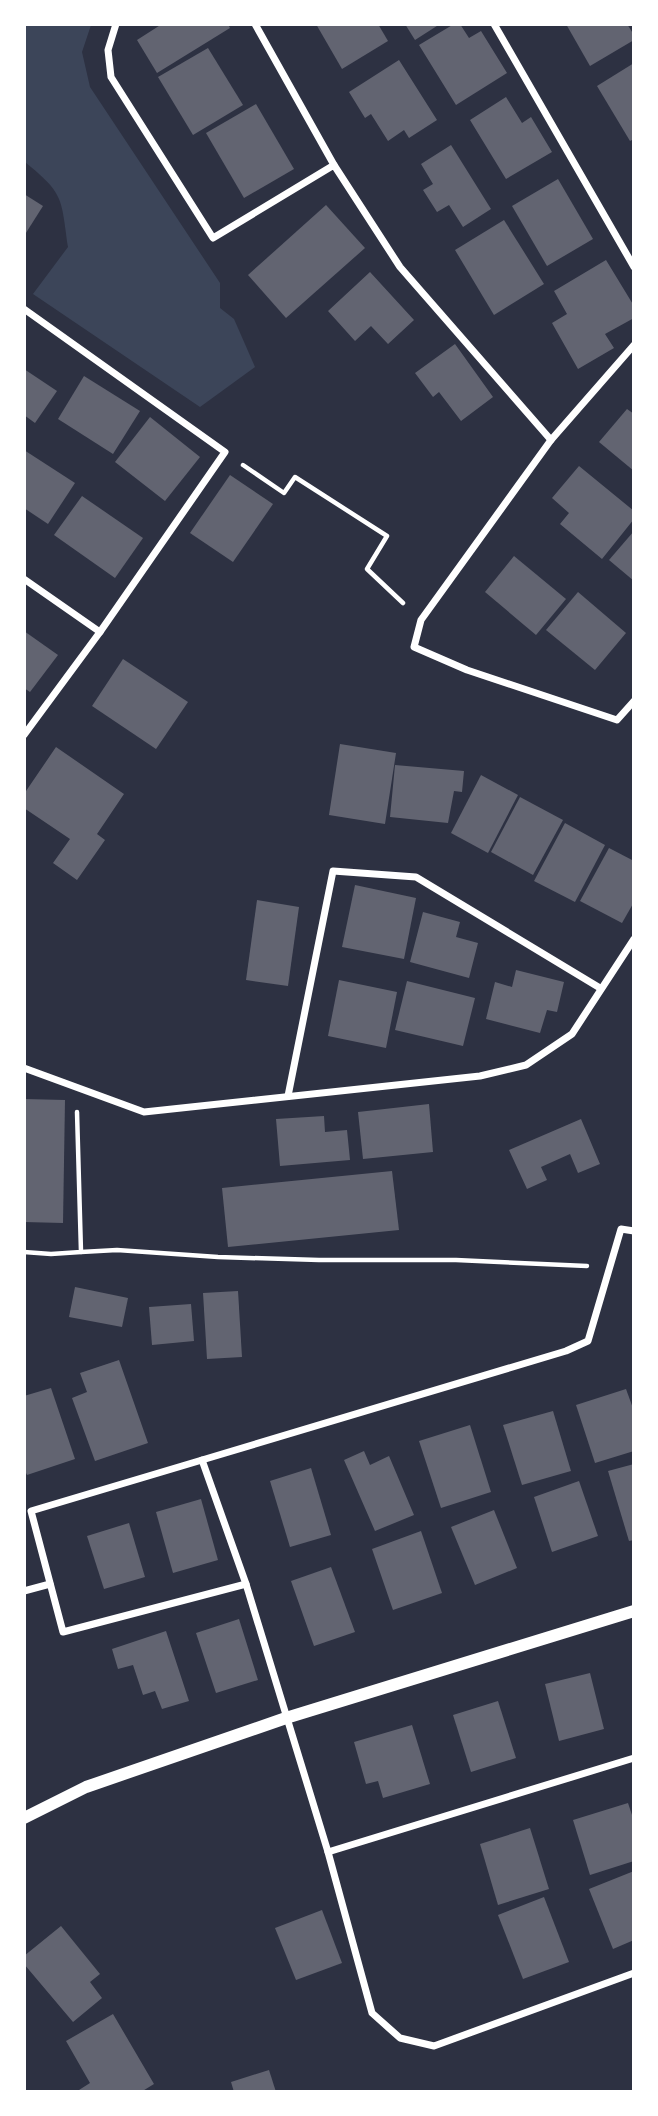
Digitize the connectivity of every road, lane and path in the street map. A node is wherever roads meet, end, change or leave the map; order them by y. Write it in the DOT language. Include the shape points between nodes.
graph roads {
  1 [pos="116,24"];
  2 [pos="255,24"];
  3 [pos="494,24"];
  4 [pos="334,164"];
  5 [pos="634,267"];
  6 [pos="24,309"];
  7 [pos="634,345"];
  8 [pos="551,440"];
  9 [pos="225,452"];
  10 [pos="24,579"];
  11 [pos="421,620"];
  12 [pos="100,632"];
  13 [pos="634,701"];
  14 [pos="24,735"];
  15 [pos="634,939"];
  16 [pos="600,988"];
  17 [pos="24,1068"];
  18 [pos="76,1087"];
  19 [pos="288,1096"];
  20 [pos="634,1231"];
  21 [pos="24,1252"];
  22 [pos="81,1252"];
  23 [pos="610,1266"];
  24 [pos="202,1460"];
  25 [pos="50,1584"];
  26 [pos="246,1584"];
  27 [pos="24,1591"];
  28 [pos="634,1611"];
  29 [pos="286,1718"];
  30 [pos="634,1758"];
  31 [pos="24,1818"];
  32 [pos="328,1852"];
  33 [pos="634,1973"];
  1 -- 4 [label="street" via="107,50 111,77 213,238"];
  2 -- 4 [label="street"];
  3 -- 5 [label="street"];
  4 -- 8 [label="street" via="400,267"];
  6 -- 9 [label="street"];
  7 -- 8 [label="street"];
  8 -- 11 [label="street"];
  9 -- 11 [label="path" via="284,493 295,477 387,536 367,569"];
  9 -- 12 [label="street"];
  10 -- 12 [label="street"];
  11 -- 13 [label="street" via="414,647 467,670 617,720"];
  12 -- 14 [label="street"];
  15 -- 16 [label="street"];
  16 -- 19 [label="street" via="572,1034 526,1065 480,1076"];
  16 -- 19 [label="street" via="416,877 333,871"];
  17 -- 18 [label="street"];
  18 -- 19 [label="street" via="144,1112"];
  18 -- 22 [label="path"];
  20 -- 23 [label="street" via="621,1229"];
  21 -- 22 [label="path"];
  22 -- 23 [label="path"];
  23 -- 24 [label="street" via="588,1341"];
  24 -- 25 [label="street" via="31,1511"];
  24 -- 26 [label="street"];
  25 -- 26 [label="street" via="62,1632"];
  25 -- 27 [label="street"];
  26 -- 29 [label="street"];
  28 -- 29 [label="street"];
  29 -- 31 [label="street" via="86,1787"];
  29 -- 32 [label="street"];
  30 -- 32 [label="street"];
  32 -- 33 [label="street" via="372,2013 400,2038 434,2046"];
}
